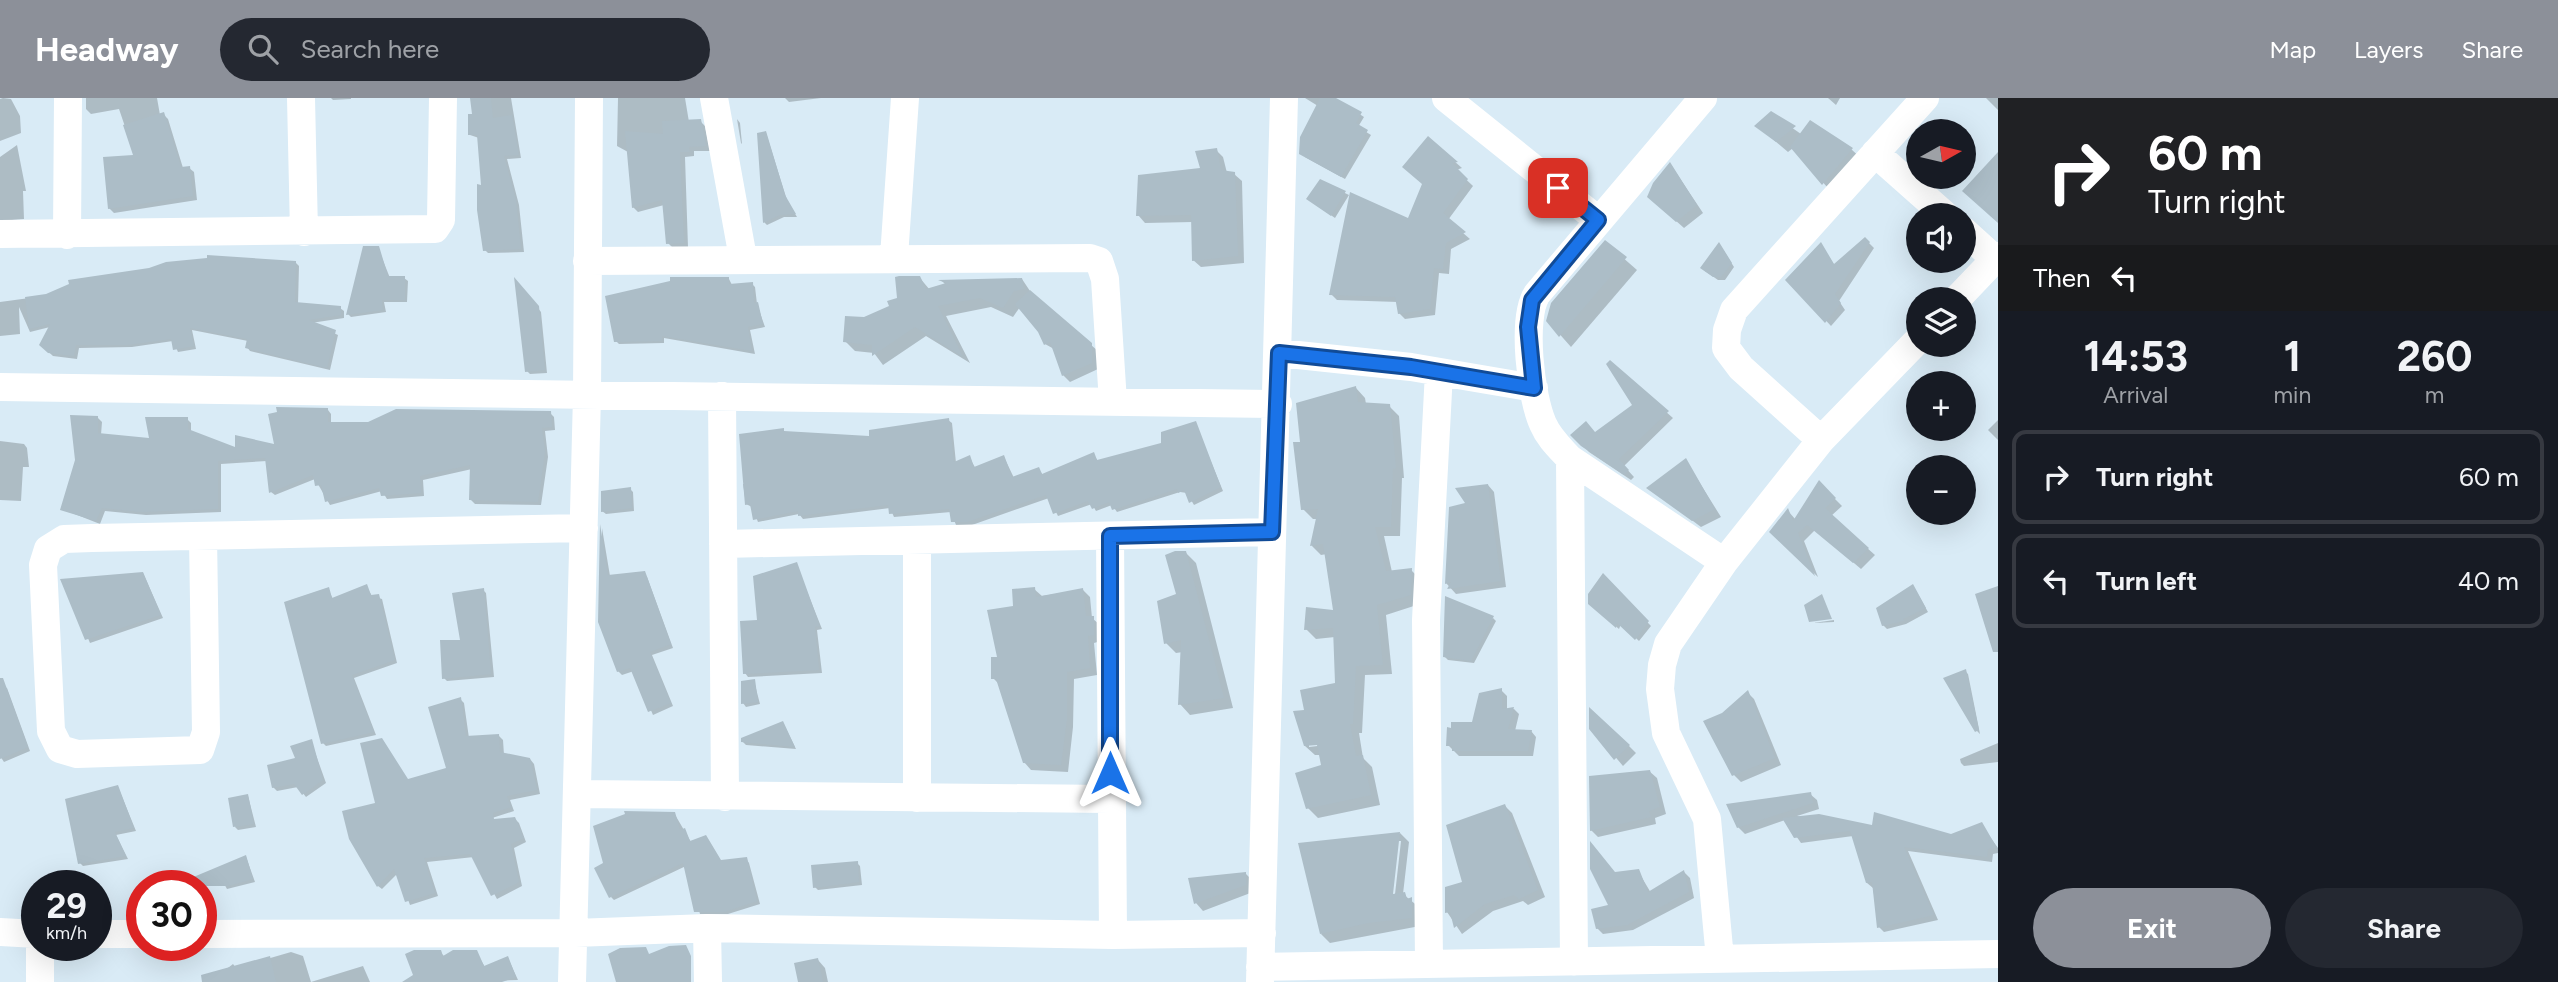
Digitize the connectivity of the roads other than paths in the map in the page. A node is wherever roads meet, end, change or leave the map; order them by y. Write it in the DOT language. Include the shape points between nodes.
graph roads {
  1 [pos="68,98"];
  2 [pos="301,98"];
  3 [pos="443,98"];
  4 [pos="589,98"];
  5 [pos="714,98"];
  6 [pos="905,98"];
  7 [pos="1284,98"];
  8 [pos="1446,98"];
  9 [pos="1703,98"];
  10 [pos="1925,98"];
  11 [pos="1875,153"];
  12 [pos="1931,203"];
  13 [pos="1598,220"];
  14 [pos="304,232"];
  15 [pos="0,234"];
  16 [pos="68,235"];
  17 [pos="1976,242"];
  18 [pos="894,257"];
  19 [pos="743,258"];
  20 [pos="1997,259"];
  21 [pos="587,261"];
  22 [pos="1969,287"];
  23 [pos="1906,352"];
  24 [pos="1279,353"];
  25 [pos="1439,372"];
  26 [pos="0,387"];
  27 [pos="1534,388"];
  28 [pos="587,395"];
  29 [pos="722,396"];
  30 [pos="1113,402"];
  31 [pos="1278,404"];
  32 [pos="1821,440"];
  33 [pos="1570,458"];
  34 [pos="584,528"];
  35 [pos="1272,532"];
  36 [pos="204,536"];
  37 [pos="1110,536"];
  38 [pos="917,541"];
  39 [pos="723,544"];
  40 [pos="1724,562"];
  41 [pos="578,794"];
  42 [pos="725,797"];
  43 [pos="917,798"];
  44 [pos="1110,799"];
  45 [pos="707,928"];
  46 [pos="0,932"];
  47 [pos="21,933"];
  48 [pos="575,933"];
  49 [pos="1262,933"];
  50 [pos="217,934"];
  51 [pos="1113,935"];
  52 [pos="1998,954"];
  53 [pos="1720,959"];
  54 [pos="40,961"];
  55 [pos="1574,962"];
  56 [pos="1429,964"];
  57 [pos="1260,975"];
  58 [pos="40,982"];
  59 [pos="572,982"];
  60 [pos="708,982"];
  1 -- 16 [label="street"];
  2 -- 14 [label="street"];
  3 -- 14 [label="street" via="439,226"];
  4 -- 21 [label="street"];
  5 -- 19 [label="street"];
  6 -- 18 [label="street"];
  7 -- 24 [label="street"];
  8 -- 13 [label="street"];
  9 -- 13 [label="street"];
  10 -- 11 [label="street"];
  11 -- 12 [label="street"];
  11 -- 32 [label="street" via="1734,310 1727,330 1726,348 1741,368"];
  13 -- 27 [label="street" via="1532,300 1528,327"];
  14 -- 16 [label="street"];
  15 -- 16 [label="street"];
  17 -- 20 [label="street"];
  18 -- 19 [label="street"];
  18 -- 30 [label="street" via="1081,256 1099,261 1105,279"];
  19 -- 21 [label="street"];
  20 -- 22 [label="street"];
  21 -- 28 [label="street"];
  23 -- 32 [label="street"];
  24 -- 25 [label="street"];
  24 -- 31 [label="street"];
  25 -- 27 [label="street"];
  25 -- 56 [label="street" via="1426,620"];
  26 -- 28 [label="street"];
  27 -- 33 [label="street" via="1550,439"];
  28 -- 29 [label="street"];
  28 -- 34 [label="street"];
  29 -- 30 [label="street"];
  29 -- 39 [label="street"];
  30 -- 31 [label="street"];
  31 -- 35 [label="street"];
  32 -- 40 [label="street"];
  33 -- 40 [label="street"];
  33 -- 55 [label="street"];
  34 -- 36 [label="street"];
  34 -- 41 [label="street"];
  35 -- 37 [label="street"];
  35 -- 49 [label="street"];
  36 -- 36 [label="street" via="64,540 48,549 43,565 51,731 60,749 77,754 200,750 206,732"];
  37 -- 38 [label="street"];
  37 -- 44 [label="street"];
  38 -- 39 [label="street"];
  38 -- 43 [label="street"];
  39 -- 42 [label="street"];
  40 -- 53 [label="street" via="1668,644 1660,690 1666,733 1707,819"];
  41 -- 42 [label="street"];
  41 -- 48 [label="street"];
  42 -- 43 [label="street"];
  43 -- 44 [label="street"];
  44 -- 51 [label="street"];
  45 -- 48 [label="street"];
  45 -- 51 [label="street"];
  45 -- 60 [label="street"];
  46 -- 47 [label="street"];
  48 -- 50 [label="street"];
  48 -- 59 [label="street"];
  49 -- 51 [label="street"];
  49 -- 57 [label="street"];
  52 -- 53 [label="street"];
  53 -- 55 [label="street"];
  54 -- 58 [label="street"];
  55 -- 56 [label="street"];
  56 -- 57 [label="street"];
}
